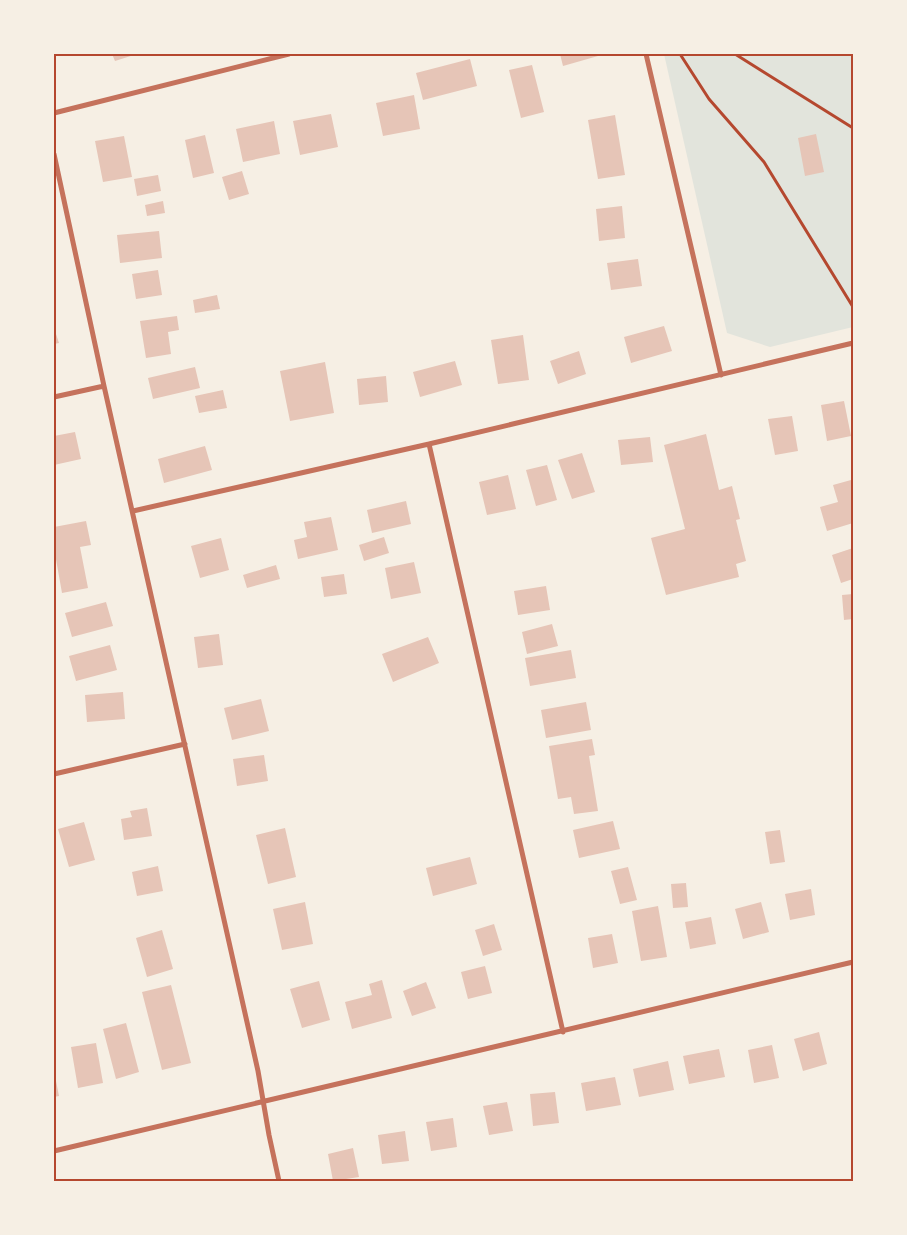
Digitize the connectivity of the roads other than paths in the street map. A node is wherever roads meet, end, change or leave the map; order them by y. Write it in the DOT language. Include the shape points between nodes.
graph roads {
  1 [pos="289,54"];
  2 [pos="646,54"];
  3 [pos="54,113"];
  4 [pos="54,154"];
  5 [pos="853,343"];
  6 [pos="721,374"];
  7 [pos="104,386"];
  8 [pos="54,397"];
  9 [pos="429,444"];
  10 [pos="133,511"];
  11 [pos="185,744"];
  12 [pos="54,774"];
  13 [pos="853,962"];
  14 [pos="563,1032"];
  15 [pos="263,1102"];
  16 [pos="54,1151"];
  17 [pos="279,1181"];
  1 -- 3 [label="street"];
  2 -- 6 [label="street"];
  4 -- 7 [label="street"];
  5 -- 6 [label="street"];
  6 -- 9 [label="street"];
  7 -- 8 [label="street"];
  7 -- 10 [label="street"];
  9 -- 10 [label="street"];
  9 -- 14 [label="street"];
  10 -- 11 [label="street"];
  11 -- 12 [label="street"];
  11 -- 15 [label="street"];
  13 -- 14 [label="street"];
  14 -- 15 [label="street"];
  15 -- 16 [label="street"];
  15 -- 17 [label="street"];
}
